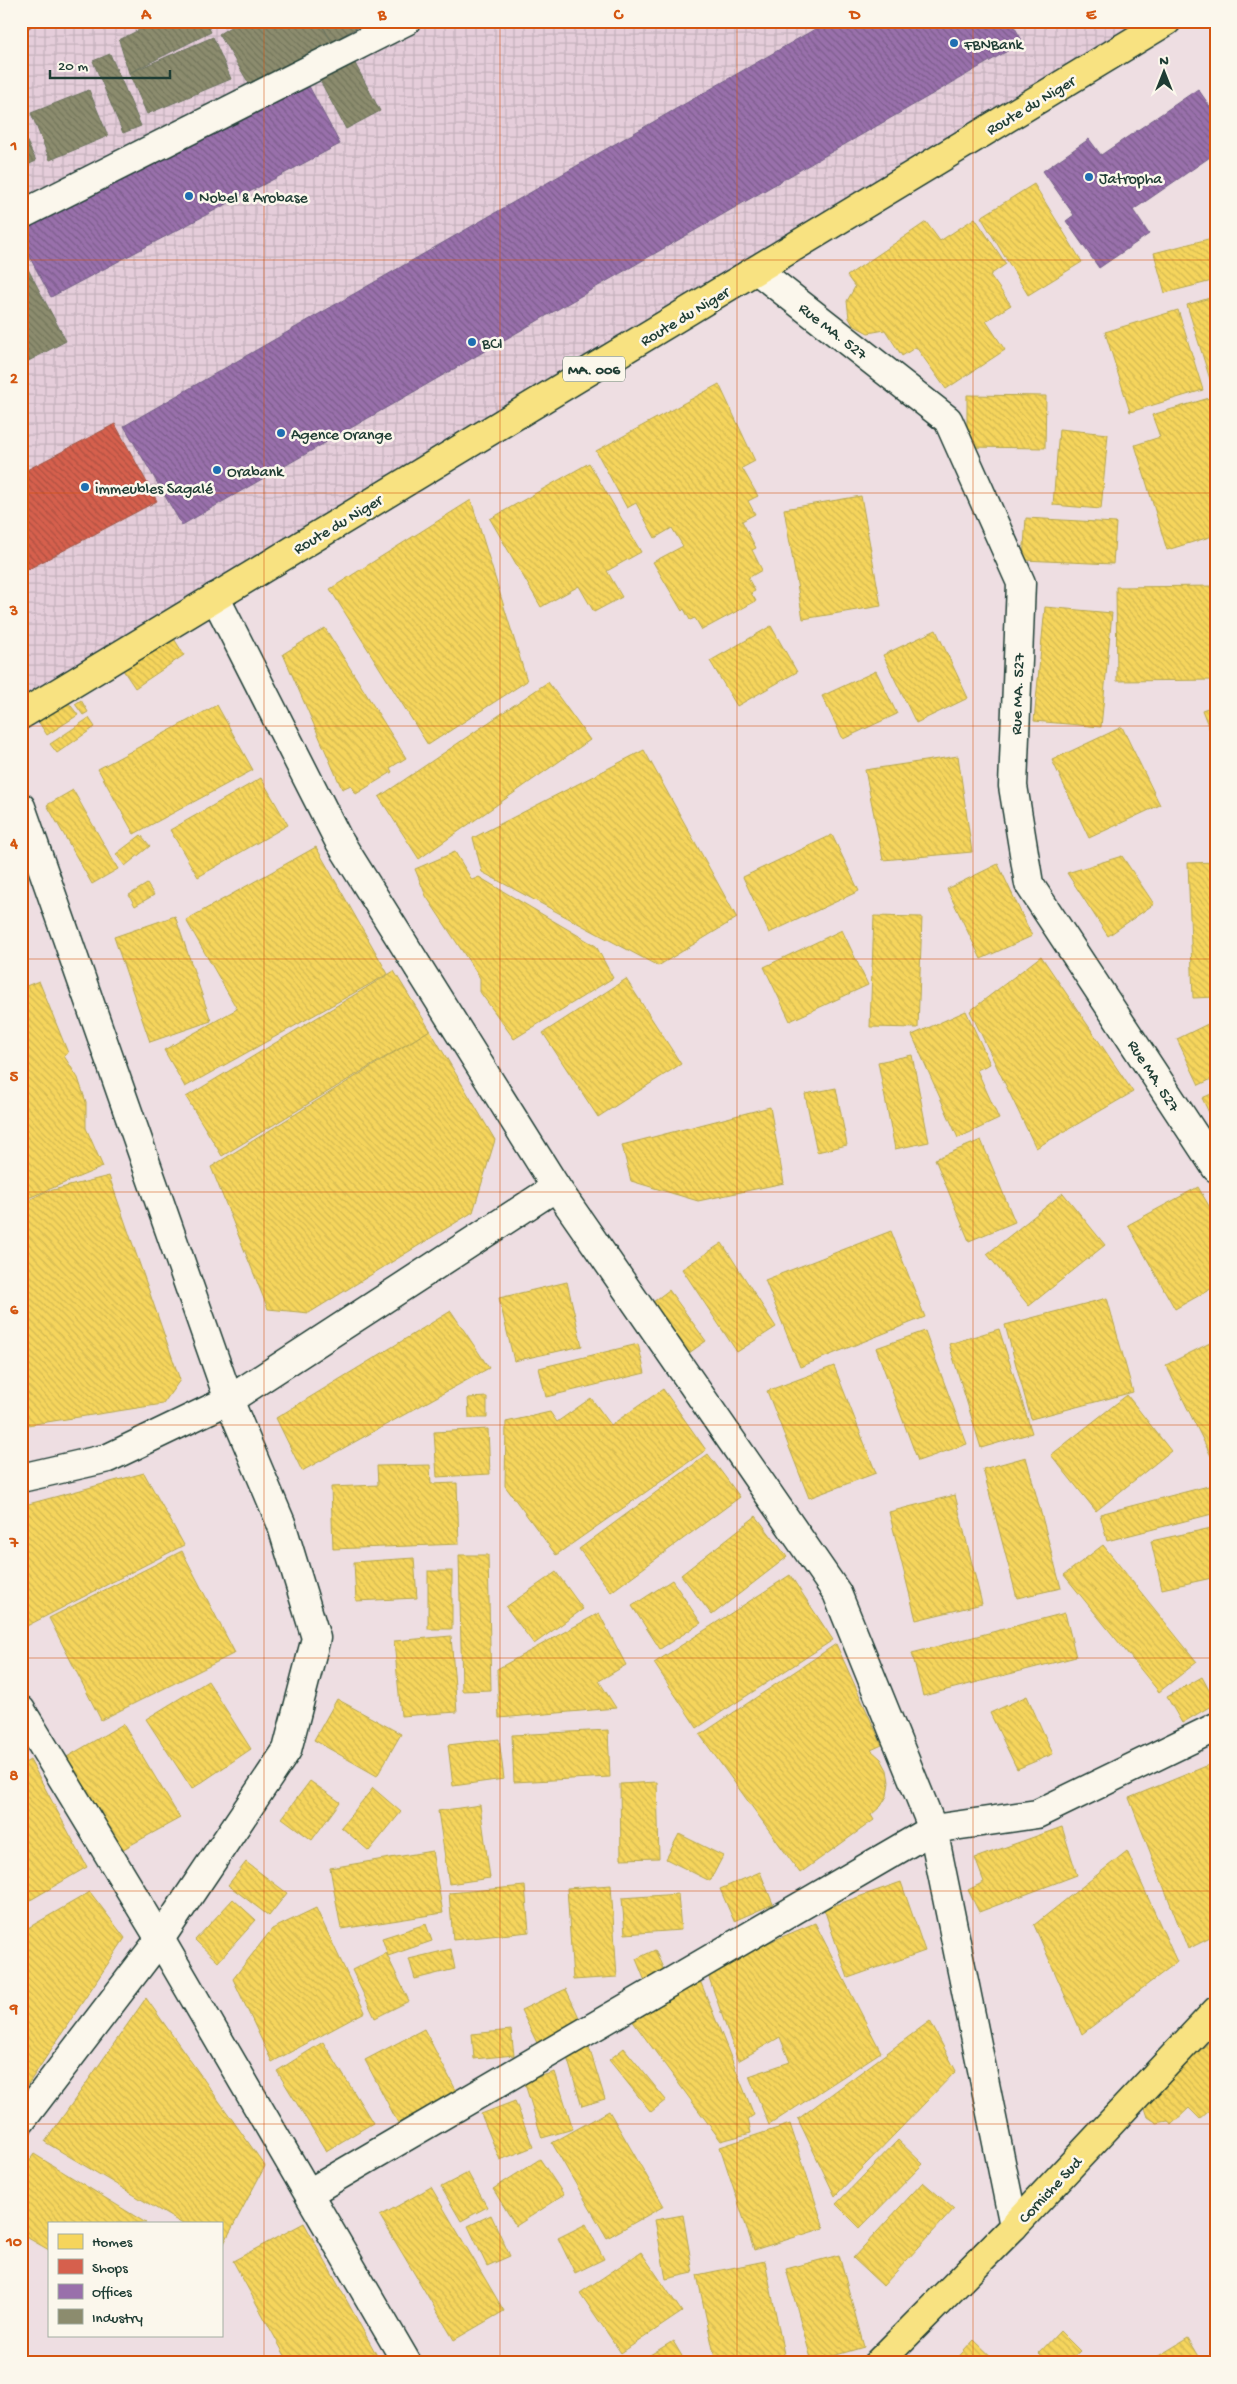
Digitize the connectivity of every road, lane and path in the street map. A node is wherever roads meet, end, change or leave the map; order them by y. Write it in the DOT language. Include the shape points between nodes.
graph roads {
  1 [pos="406,21"];
  2 [pos="1167,21"];
  3 [pos="21,215"];
  4 [pos="758,271"];
  5 [pos="215,597"];
  6 [pos="21,715"];
  7 [pos="21,807"];
  8 [pos="1216,1168"];
  9 [pos="556,1187"];
  10 [pos="229,1400"];
  11 [pos="21,1478"];
  12 [pos="21,1710"];
  13 [pos="1216,1726"];
  14 [pos="933,1829"];
  15 [pos="160,1939"];
  16 [pos="1216,2011"];
  17 [pos="21,2121"];
  18 [pos="309,2193"];
  19 [pos="1014,2226"];
  20 [pos="407,2363"];
  21 [pos="878,2363"];
  1 -- 3 [label="street"];
  2 -- 4 [label="main road, Route du Niger / MA. 006"];
  4 -- 5 [label="main road, Route du Niger / MA. 006"];
  4 -- 8 [label="street, Rue MA. 527" via="948,420 1020,583 1013,786 1029,884"];
  5 -- 6 [label="main road, Route du Niger / MA. 006"];
  5 -- 9 [label="street" via="338,839"];
  7 -- 10 [label="street"];
  9 -- 10 [label="street"];
  9 -- 14 [label="street" via="837,1593"];
  10 -- 11 [label="street" via="108,1458"];
  10 -- 15 [label="street" via="281,1523 316,1638 287,1750"];
  12 -- 15 [label="street"];
  13 -- 14 [label="street" via="1037,1814"];
  14 -- 18 [label="street"];
  14 -- 19 [label="street"];
  15 -- 17 [label="street"];
  15 -- 18 [label="street"];
  16 -- 19 [label="main road, Corniche Sud"];
  18 -- 20 [label="street"];
  19 -- 21 [label="main road, Corniche Sud"];
}
